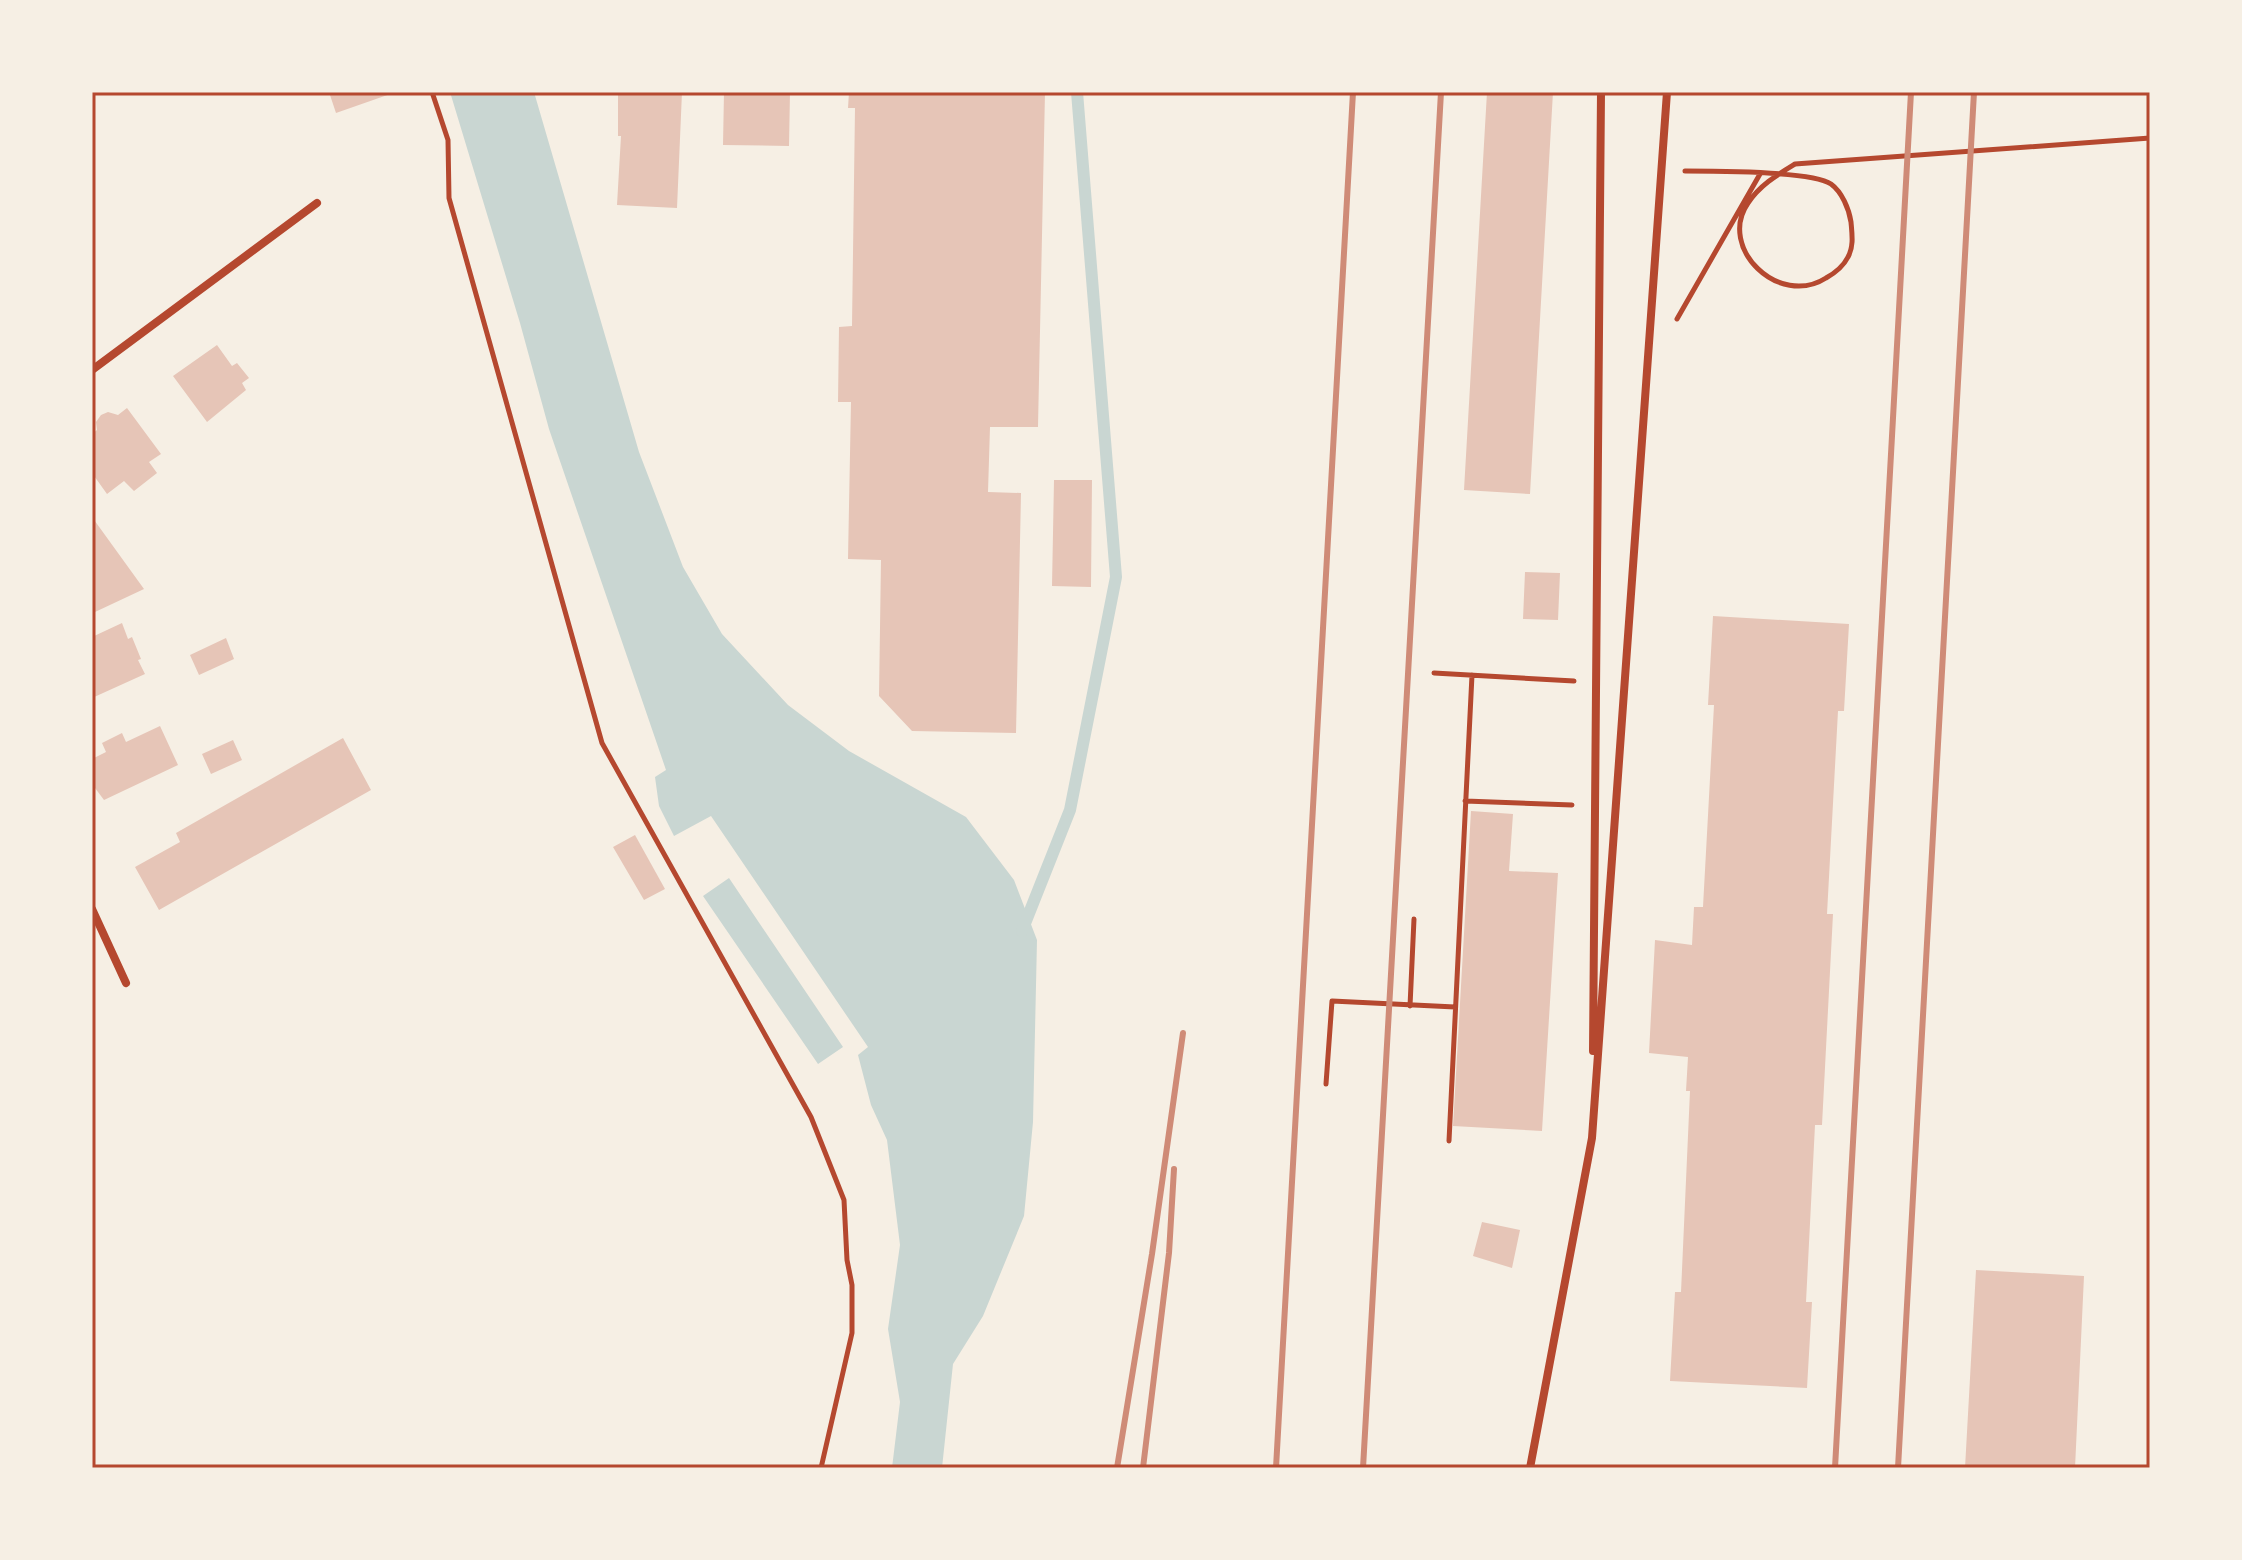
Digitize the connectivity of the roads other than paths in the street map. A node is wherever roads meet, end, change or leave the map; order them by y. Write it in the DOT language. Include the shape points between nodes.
graph roads {
  1 [pos="1601,92"];
  2 [pos="1667,92"];
  3 [pos="317,203"];
  4 [pos="92,370"];
  5 [pos="92,909"];
  6 [pos="126,983"];
  7 [pos="1592,1138"];
  8 [pos="1530,1468"];
  1 -- 7 [label="street"];
  2 -- 7 [label="street"];
  3 -- 4 [label="street"];
  5 -- 6 [label="street"];
  7 -- 8 [label="street"];
}
